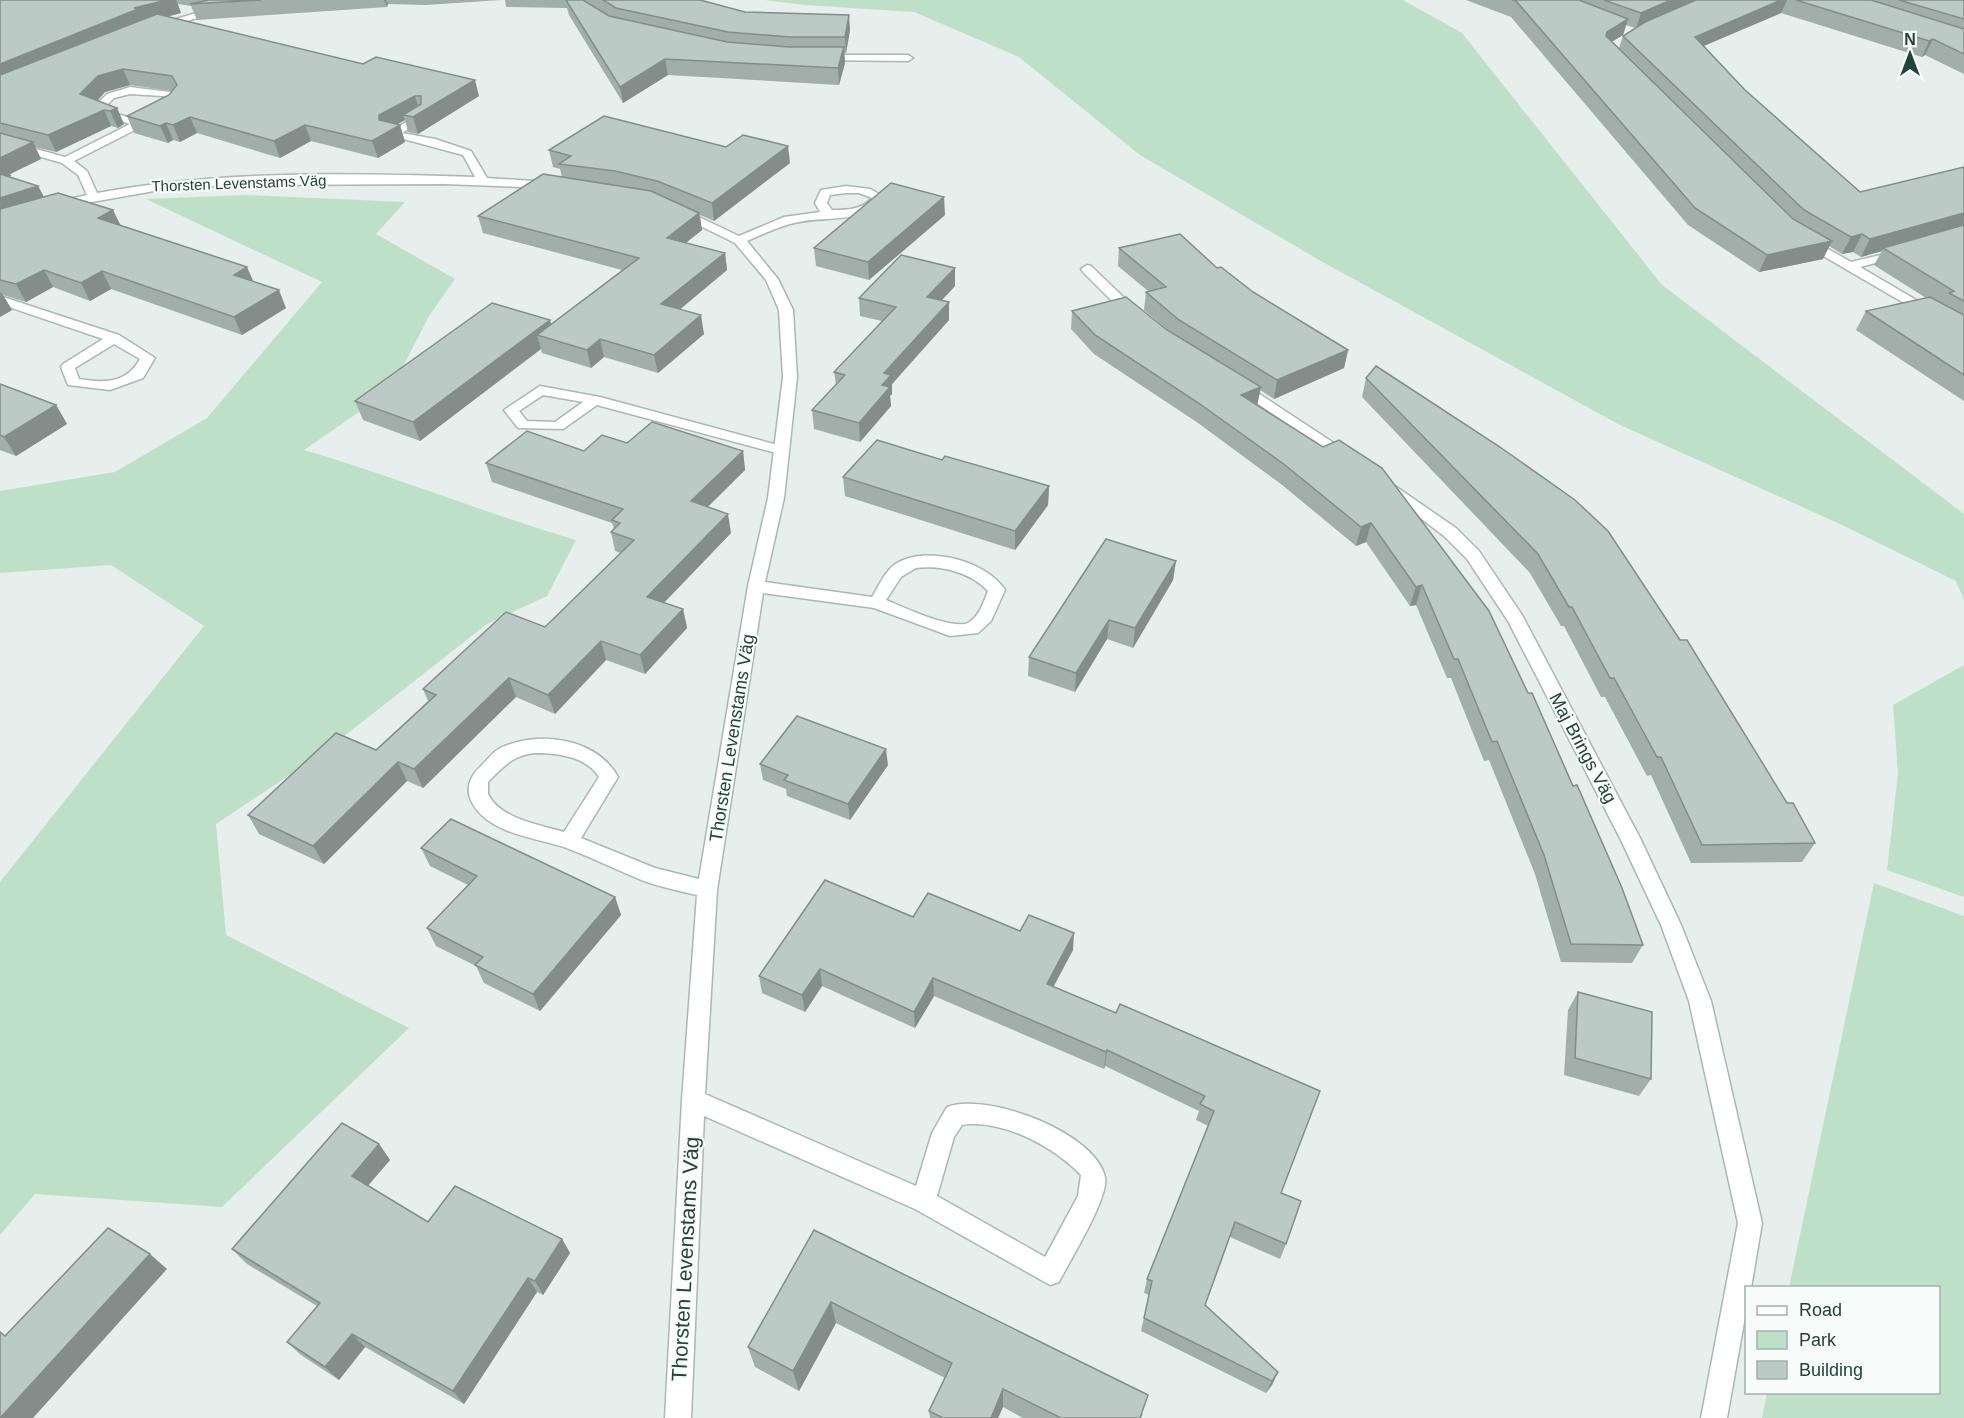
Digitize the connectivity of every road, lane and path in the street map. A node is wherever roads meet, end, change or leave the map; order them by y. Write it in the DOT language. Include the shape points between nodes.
graph roads {
  1 [pos="231,7"];
  2 [pos="178,8"];
  3 [pos="201,13"];
  4 [pos="141,32"];
  5 [pos="813,58"];
  6 [pos="908,58"];
  7 [pos="421,117"];
  8 [pos="138,123"];
  9 [pos="0,142"];
  10 [pos="66,161"];
  11 [pos="483,181"];
  12 [pos="568,187"];
  13 [pos="93,196"];
  14 [pos="667,208"];
  15 [pos="42,210"];
  16 [pos="828,214"];
  17 [pos="1791,232"];
  18 [pos="739,240"];
  19 [pos="1919,247"];
  20 [pos="1851,266"];
  21 [pos="1087,269"];
  22 [pos="0,300"];
  23 [pos="1154,330"];
  24 [pos="1964,334"];
  25 [pos="114,338"];
  26 [pos="1219,372"];
  27 [pos="595,400"];
  28 [pos="780,450"];
  29 [pos="756,586"];
  30 [pos="876,603"];
  31 [pos="569,840"];
  32 [pos="707,890"];
  33 [pos="693,1100"];
  34 [pos="923,1201"];
  35 [pos="678,1418"];
  36 [pos="1714,1418"];
  1 -- 3 [label="street"];
  2 -- 3 [label="street"];
  3 -- 4 [label="street"];
  5 -- 6 [label="street"];
  7 -- 11 [label="street" via="391,134 467,153"];
  8 -- 8 [label="street" via="170,108 177,101 173,95 142,89 123,91 100,102 95,111"];
  8 -- 10 [label="street"];
  9 -- 10 [label="street"];
  10 -- 13 [label="street" via="83,173"];
  11 -- 12 [label="street, Thorsten Levenstams Väg"];
  11 -- 13 [label="street, Thorsten Levenstams Väg" via="195,182"];
  13 -- 15 [label="street, Thorsten Levenstams Väg"];
  14 -- 18 [label="street, Thorsten Levenstams Väg"];
  16 -- 18 [label="street" via="788,220"];
  17 -- 20 [label="street"];
  18 -- 28 [label="street, Thorsten Levenstams Väg" via="772,279 786,310 790,377"];
  19 -- 20 [label="street"];
  20 -- 24 [label="street"];
  21 -- 23 [label="street"];
  22 -- 25 [label="street"];
  25 -- 25 [label="street" via="148,358 138,375 105,387 73,382 68,368"];
  26 -- 36 [label="street, Maj Brings Väg" via="1364,469 1450,532 1473,555 1504,600 1630,838 1671,925 1700,1001 1750,1223"];
  27 -- 27 [label="street" via="540,390 511,410 523,425 558,426"];
  27 -- 28 [label="street"];
  28 -- 29 [label="street, Thorsten Levenstams Väg" via="776,498"];
  29 -- 30 [label="street"];
  29 -- 32 [label="street, Thorsten Levenstams Väg"];
  30 -- 30 [label="street" via="950,630 972,629 985,617 997,590 991,581 951,565 933,560 914,562 901,567"];
  31 -- 31 [label="street" via="609,777 600,762 566,749 536,745 509,752 479,779 477,794 500,819"];
  31 -- 32 [label="street" via="651,875"];
  32 -- 33 [label="street, Thorsten Levenstams Väg"];
  33 -- 34 [label="street"];
  33 -- 35 [label="street, Thorsten Levenstams Väg"];
  34 -- 34 [label="street" via="1050,1273 1081,1217 1094,1180 1091,1167 1081,1156 1052,1138 978,1113 955,1115 944,1133"];
}
